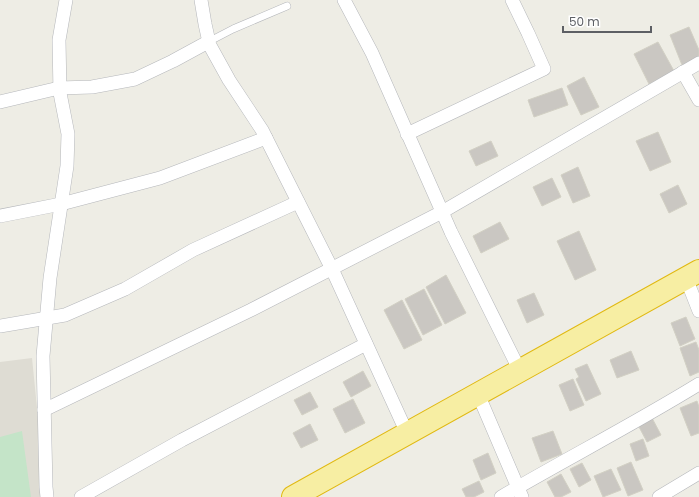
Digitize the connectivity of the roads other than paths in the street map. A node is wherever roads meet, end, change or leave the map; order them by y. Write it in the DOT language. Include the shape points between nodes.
graph roads {
  1 [pos="66,0"];
  2 [pos="201,0"];
  3 [pos="344,0"];
  4 [pos="512,0"];
  5 [pos="287,6"];
  6 [pos="208,42"];
  7 [pos="699,63"];
  8 [pos="683,72"];
  9 [pos="59,88"];
  10 [pos="699,100"];
  11 [pos="0,102"];
  12 [pos="407,134"];
  13 [pos="266,138"];
  14 [pos="298,202"];
  15 [pos="61,204"];
  16 [pos="442,212"];
  17 [pos="0,216"];
  18 [pos="332,269"];
  19 [pos="692,274"];
  20 [pos="699,311"];
  21 [pos="46,318"];
  22 [pos="0,326"];
  23 [pos="366,344"];
  24 [pos="520,371"];
  25 [pos="699,384"];
  26 [pos="478,394"];
  27 [pos="44,410"];
  28 [pos="407,434"];
  29 [pos="699,473"];
  30 [pos="520,492"];
  31 [pos="47,497"];
  32 [pos="81,497"];
  33 [pos="294,497"];
  34 [pos="501,497"];
  35 [pos="659,497"];
  1 -- 9 [label="street" via="59,40"];
  2 -- 6 [label="street"];
  3 -- 12 [label="street" via="372,53"];
  4 -- 12 [label="street" via="544,69"];
  5 -- 6 [label="lane"];
  6 -- 9 [label="street" via="134,79 92,87"];
  6 -- 13 [label="street"];
  7 -- 8 [label="street"];
  8 -- 10 [label="street"];
  8 -- 16 [label="street"];
  9 -- 11 [label="street"];
  9 -- 15 [label="street" via="68,134 67,166"];
  12 -- 16 [label="street"];
  13 -- 14 [label="street"];
  13 -- 15 [label="street" via="160,178"];
  14 -- 18 [label="street"];
  14 -- 21 [label="street" via="193,250 125,289 65,315"];
  15 -- 17 [label="street"];
  15 -- 21 [label="street"];
  16 -- 18 [label="street"];
  16 -- 24 [label="street"];
  18 -- 23 [label="street"];
  18 -- 27 [label="street"];
  19 -- 20 [label="street"];
  19 -- 24 [label="highway"];
  21 -- 22 [label="street"];
  21 -- 27 [label="street" via="43,356"];
  23 -- 28 [label="street"];
  23 -- 32 [label="street" via="182,440"];
  24 -- 26 [label="highway"];
  25 -- 30 [label="street" via="657,410 548,469"];
  26 -- 28 [label="highway"];
  26 -- 30 [label="street"];
  27 -- 31 [label="street"];
  28 -- 33 [label="highway"];
  29 -- 35 [label="street"];
  30 -- 34 [label="street"];
}
